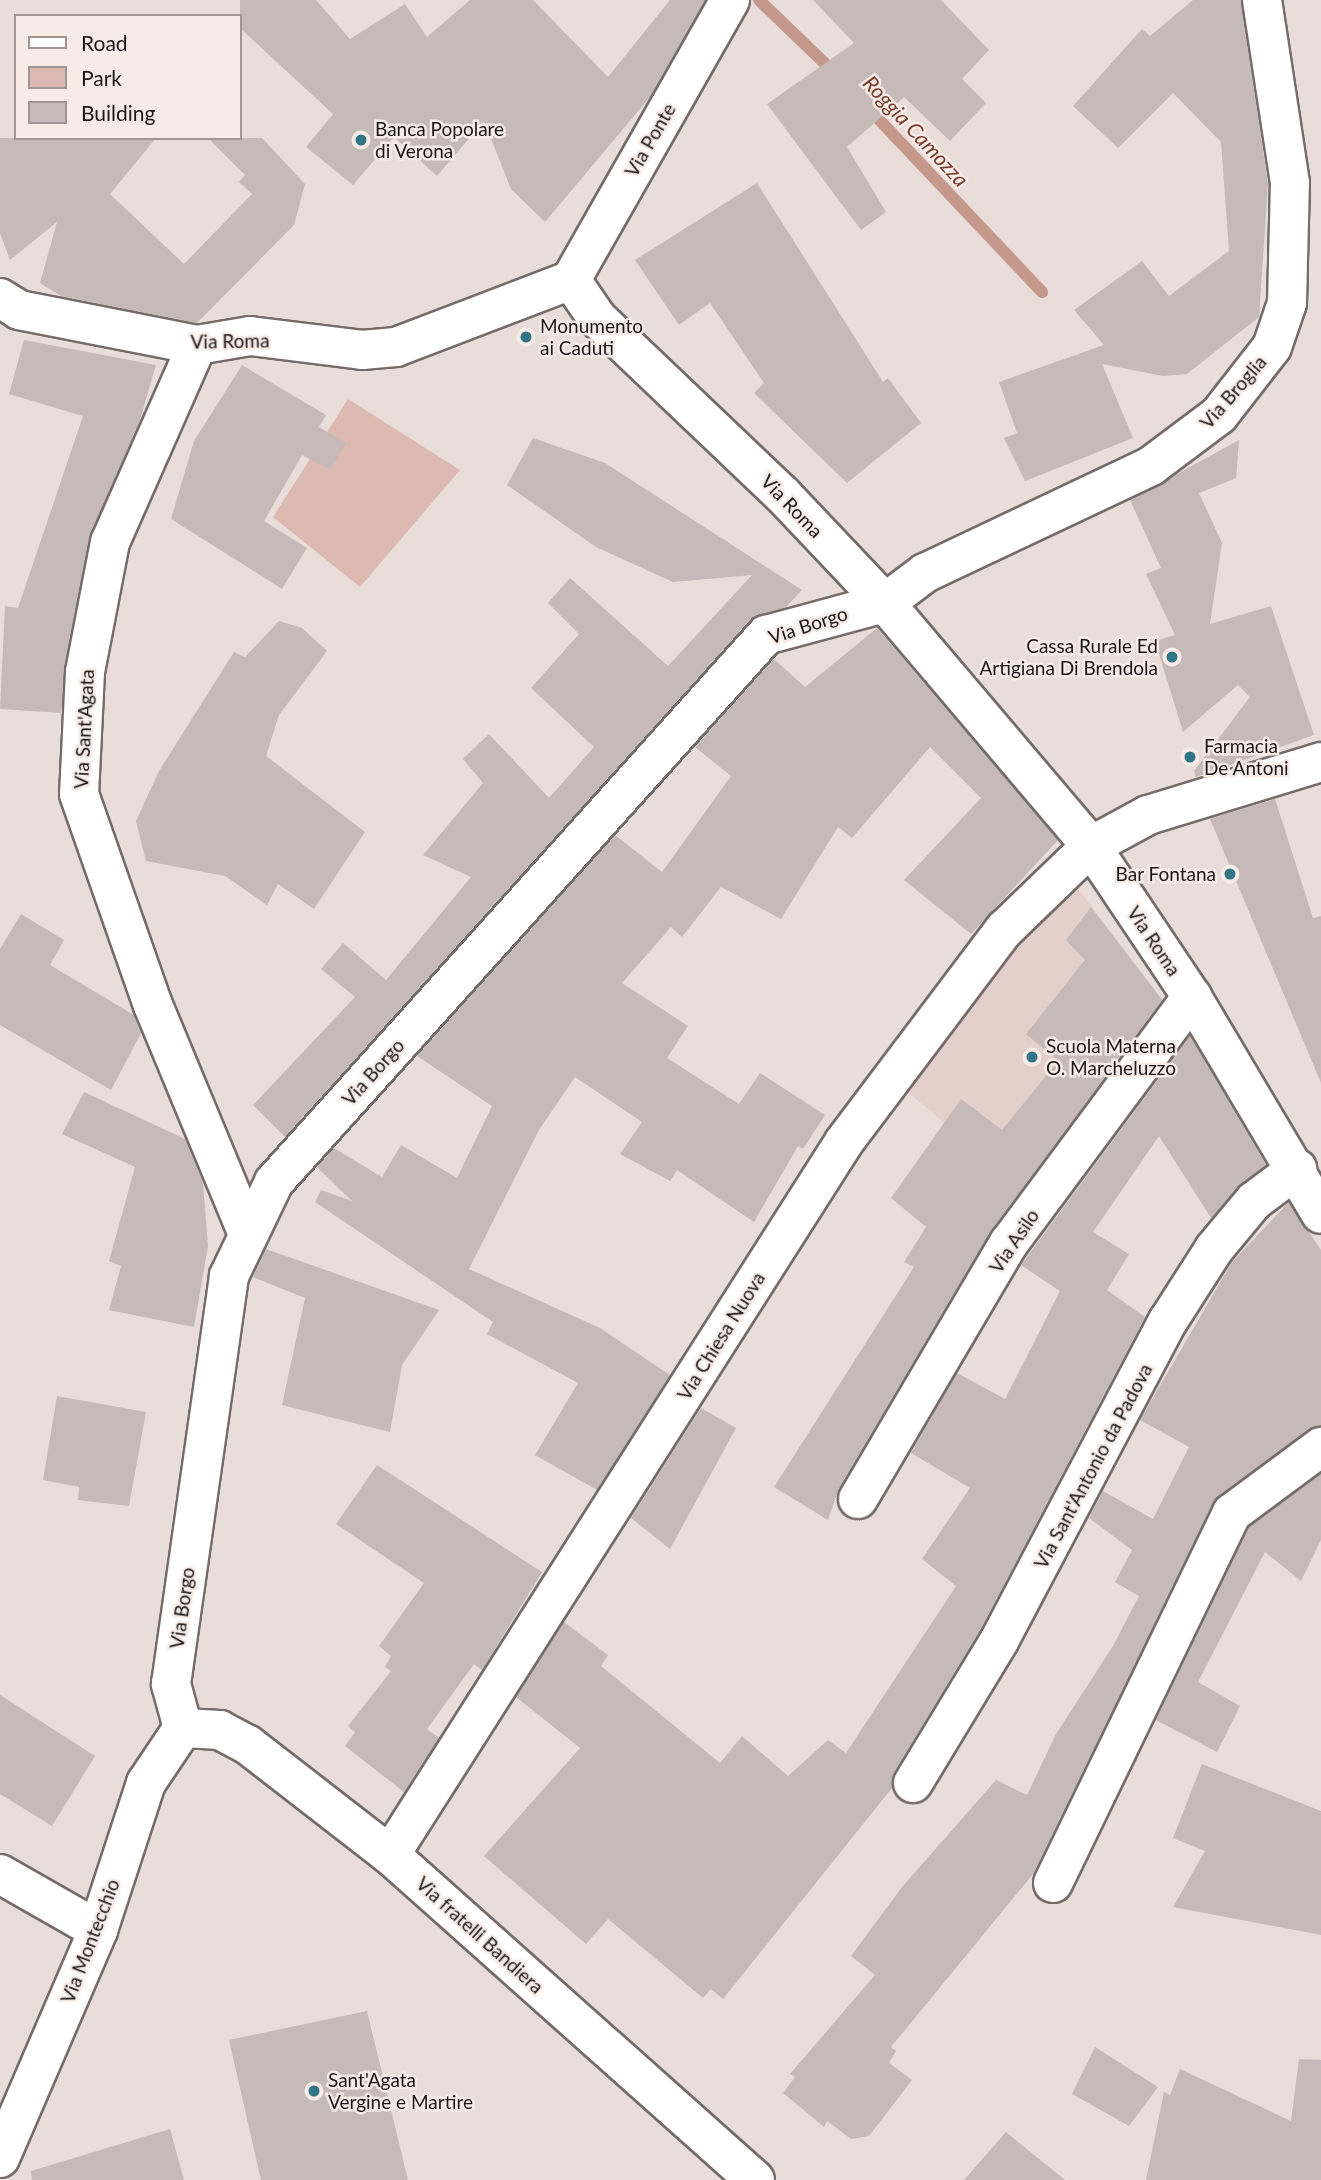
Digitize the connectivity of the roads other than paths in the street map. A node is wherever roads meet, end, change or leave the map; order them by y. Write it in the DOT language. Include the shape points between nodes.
graph roads {
  1 [pos="730,0"];
  2 [pos="1262,0"];
  3 [pos="572,280"];
  4 [pos="9,304"];
  5 [pos="197,345"];
  6 [pos="885,603"];
  7 [pos="1321,762"];
  8 [pos="1091,846"];
  9 [pos="1192,997"];
  10 [pos="1297,1169"];
  11 [pos="1321,1214"];
  12 [pos="246,1229"];
  13 [pos="1321,1447"];
  14 [pos="858,1499"];
  15 [pos="183,1728"];
  16 [pos="913,1783"];
  17 [pos="390,1855"];
  18 [pos="0,1874"];
  19 [pos="1053,1883"];
  20 [pos="97,1930"];
  21 [pos="0,2158"];
  22 [pos="755,2180"];
  1 -- 3 [label="street, Via Ponte"];
  2 -- 6 [label="street, Via Broglia" via="1293,244 1287,303 1272,347 1219,415 1182,447 925,573"];
  3 -- 5 [label="street, Via Roma" via="396,347 362,350 250,336"];
  3 -- 6 [label="street, Via Roma" via="597,318 782,494"];
  4 -- 5 [label="street, Via Roma"];
  5 -- 12 [label="street, Via Sant'Agata" via="110,542 85,672 79,794 153,1005"];
  6 -- 8 [label="street, Via Roma"];
  6 -- 12 [label="street, Via Borgo" via="766,635 274,1182"];
  7 -- 8 [label="street, Via Chiesa Nuova" via="1148,815"];
  8 -- 9 [label="street, Via Roma"];
  8 -- 17 [label="street, Via Chiesa Nuova" via="1004,930 844,1142"];
  9 -- 10 [label="street, Via Roma"];
  9 -- 14 [label="street, Via Asilo" via="1009,1243"];
  10 -- 11 [label="street, Via Roma"];
  10 -- 16 [label="street, Via Sant'Antonio da Padova" via="1238,1220 1168,1321 999,1641"];
  12 -- 15 [label="street, Via Borgo" via="229,1276 171,1684"];
  13 -- 19 [label="street" via="1232,1513"];
  15 -- 17 [label="street, Via fratelli Bandiera" via="220,1730 248,1745"];
  15 -- 20 [label="street, Via Montecchio" via="146,1783"];
  17 -- 22 [label="street, Via fratelli Bandiera"];
  18 -- 20 [label="street"];
  20 -- 21 [label="street, Via Montecchio"];
}
